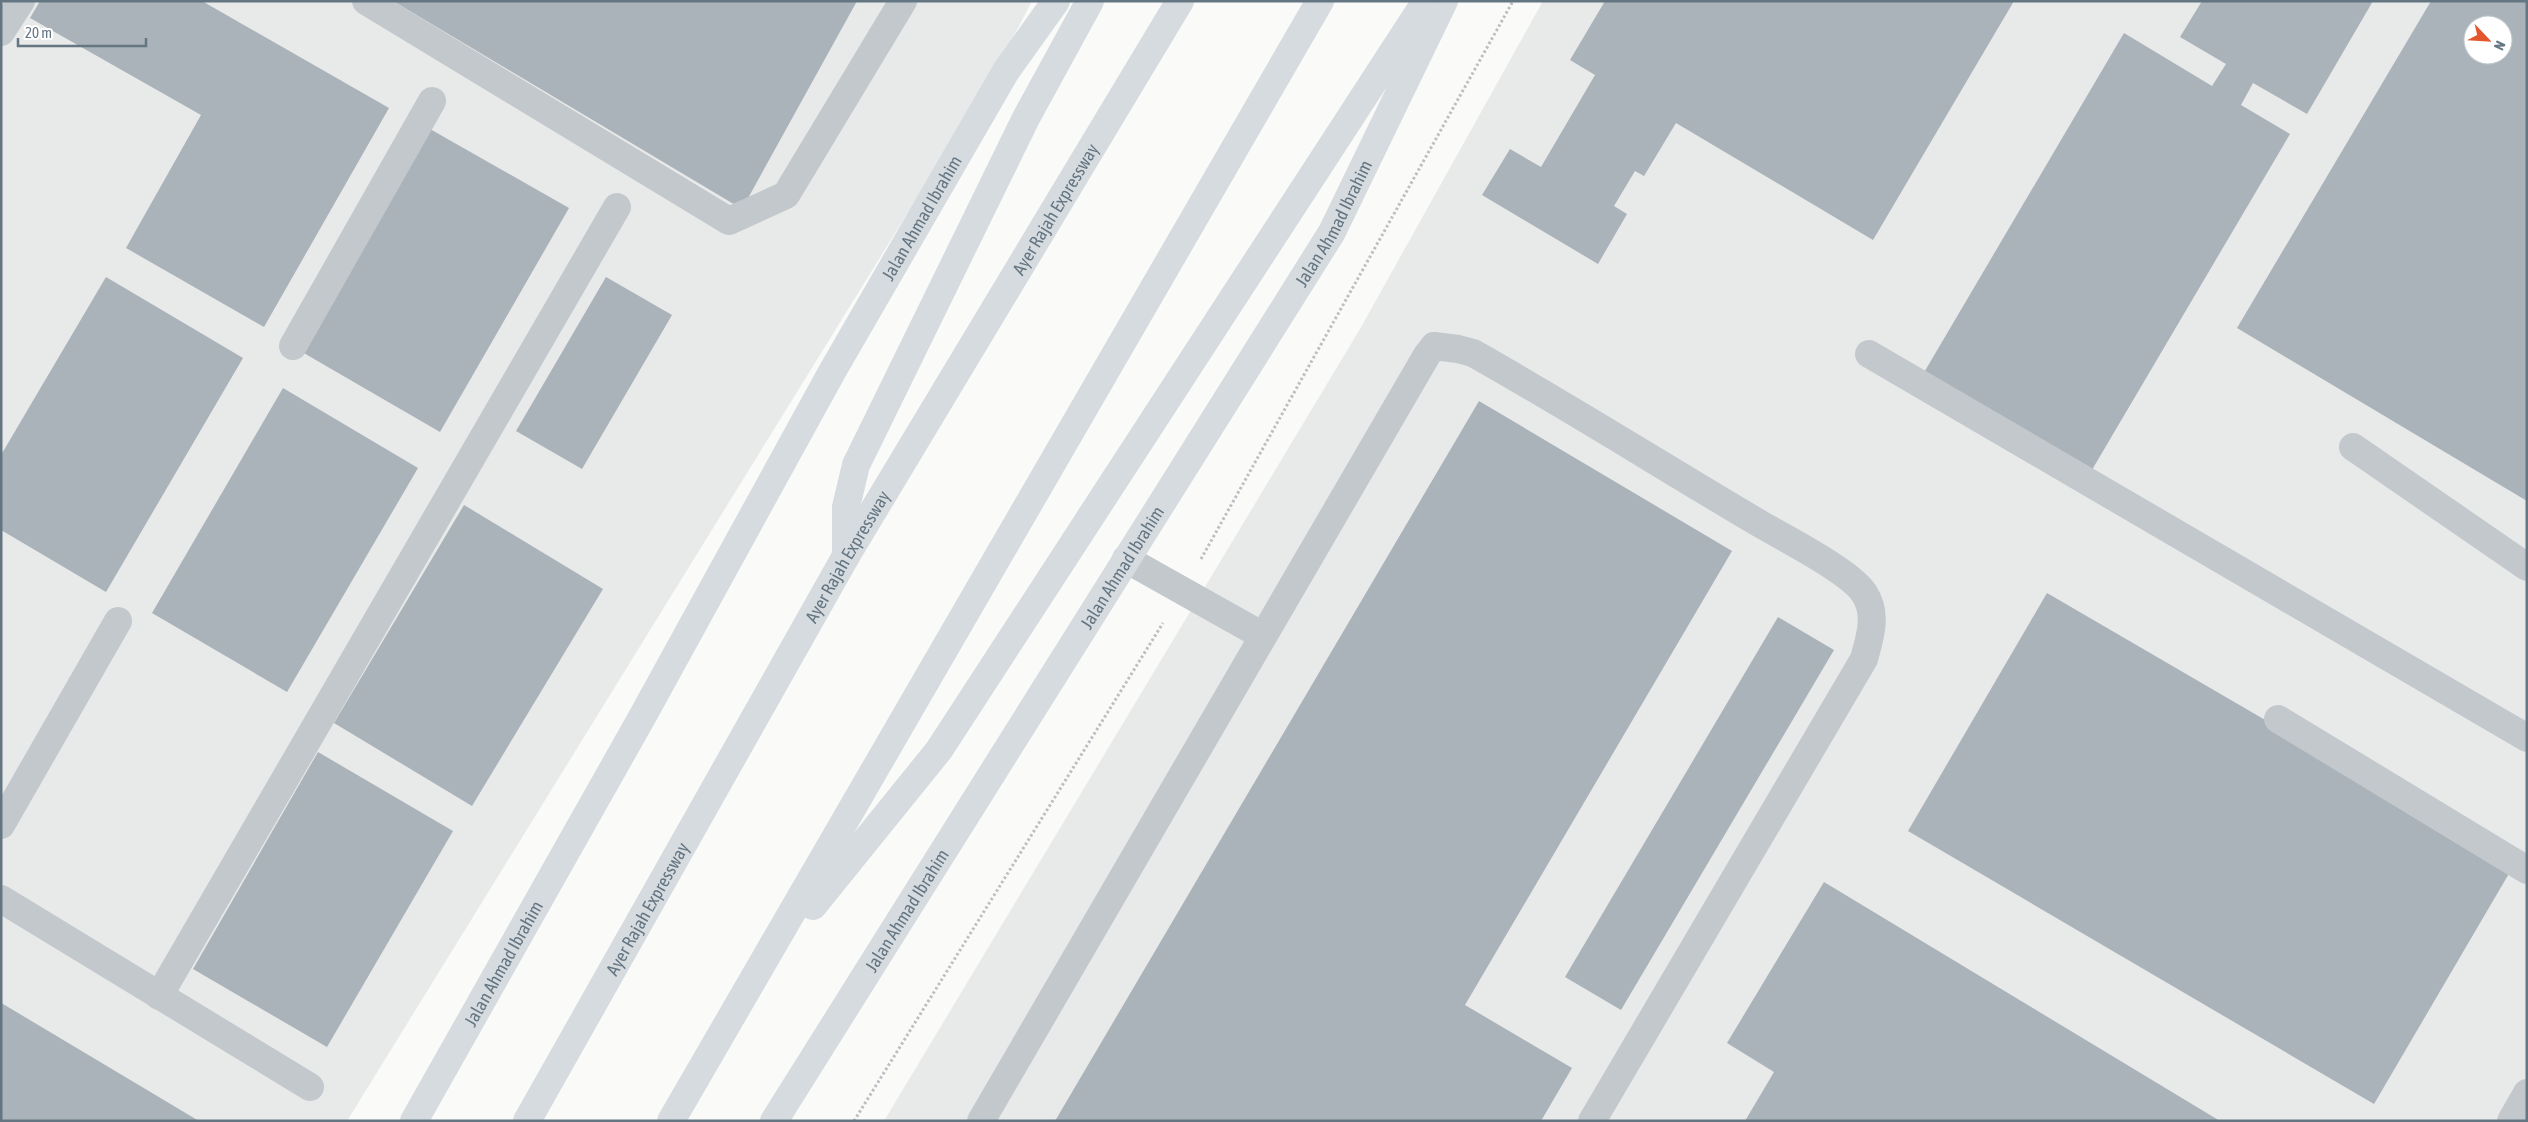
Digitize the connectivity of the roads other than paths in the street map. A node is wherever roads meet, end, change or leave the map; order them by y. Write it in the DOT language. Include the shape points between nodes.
graph roads {
  1 [pos="20,1"];
  2 [pos="366,1"];
  3 [pos="903,1"];
  4 [pos="1056,1"];
  5 [pos="1090,1"];
  6 [pos="1180,1"];
  7 [pos="1320,1"];
  8 [pos="1426,1"];
  9 [pos="1444,1"];
  10 [pos="1,32"];
  11 [pos="432,101"];
  12 [pos="617,207"];
  13 [pos="293,346"];
  14 [pos="1869,354"];
  15 [pos="2353,447"];
  16 [pos="846,556"];
  17 [pos="1126,559"];
  18 [pos="2527,567"];
  19 [pos="118,621"];
  20 [pos="1264,636"];
  21 [pos="2278,719"];
  22 [pos="2527,738"];
  23 [pos="1,825"];
  24 [pos="2527,870"];
  25 [pos="1,899"];
  26 [pos="760,971"];
  27 [pos="159,996"];
  28 [pos="310,1086"];
  29 [pos="2527,1094"];
  30 [pos="414,1121"];
  31 [pos="528,1121"];
  32 [pos="671,1121"];
  33 [pos="774,1121"];
  34 [pos="981,1121"];
  35 [pos="1592,1121"];
  36 [pos="2511,1121"];
  1 -- 10 [label="street"];
  2 -- 3 [label="street" via="729,221 786,195"];
  4 -- 30 [label="main road, Jalan Ahmad Ibrahim" via="1006,71 833,370"];
  5 -- 16 [label="main road" via="1026,118 856,465 846,506"];
  6 -- 16 [label="main road, Ayer Rajah Expressway"];
  7 -- 26 [label="main road"];
  8 -- 26 [label="main road" via="939,750"];
  9 -- 17 [label="main road, Jalan Ahmad Ibrahim" via="1332,232"];
  11 -- 13 [label="street"];
  12 -- 27 [label="street"];
  14 -- 22 [label="street"];
  15 -- 18 [label="street"];
  16 -- 31 [label="main road, Ayer Rajah Expressway"];
  17 -- 20 [label="street"];
  17 -- 33 [label="main road, Jalan Ahmad Ibrahim"];
  19 -- 23 [label="street"];
  20 -- 34 [label="street"];
  20 -- 35 [label="street" via="1434,346 1472,353 1490,363 1822,561 1864,593 1872,614 1864,659"];
  21 -- 24 [label="street"];
  25 -- 27 [label="street"];
  26 -- 32 [label="main road"];
  27 -- 28 [label="street"];
  29 -- 36 [label="street"];
}
